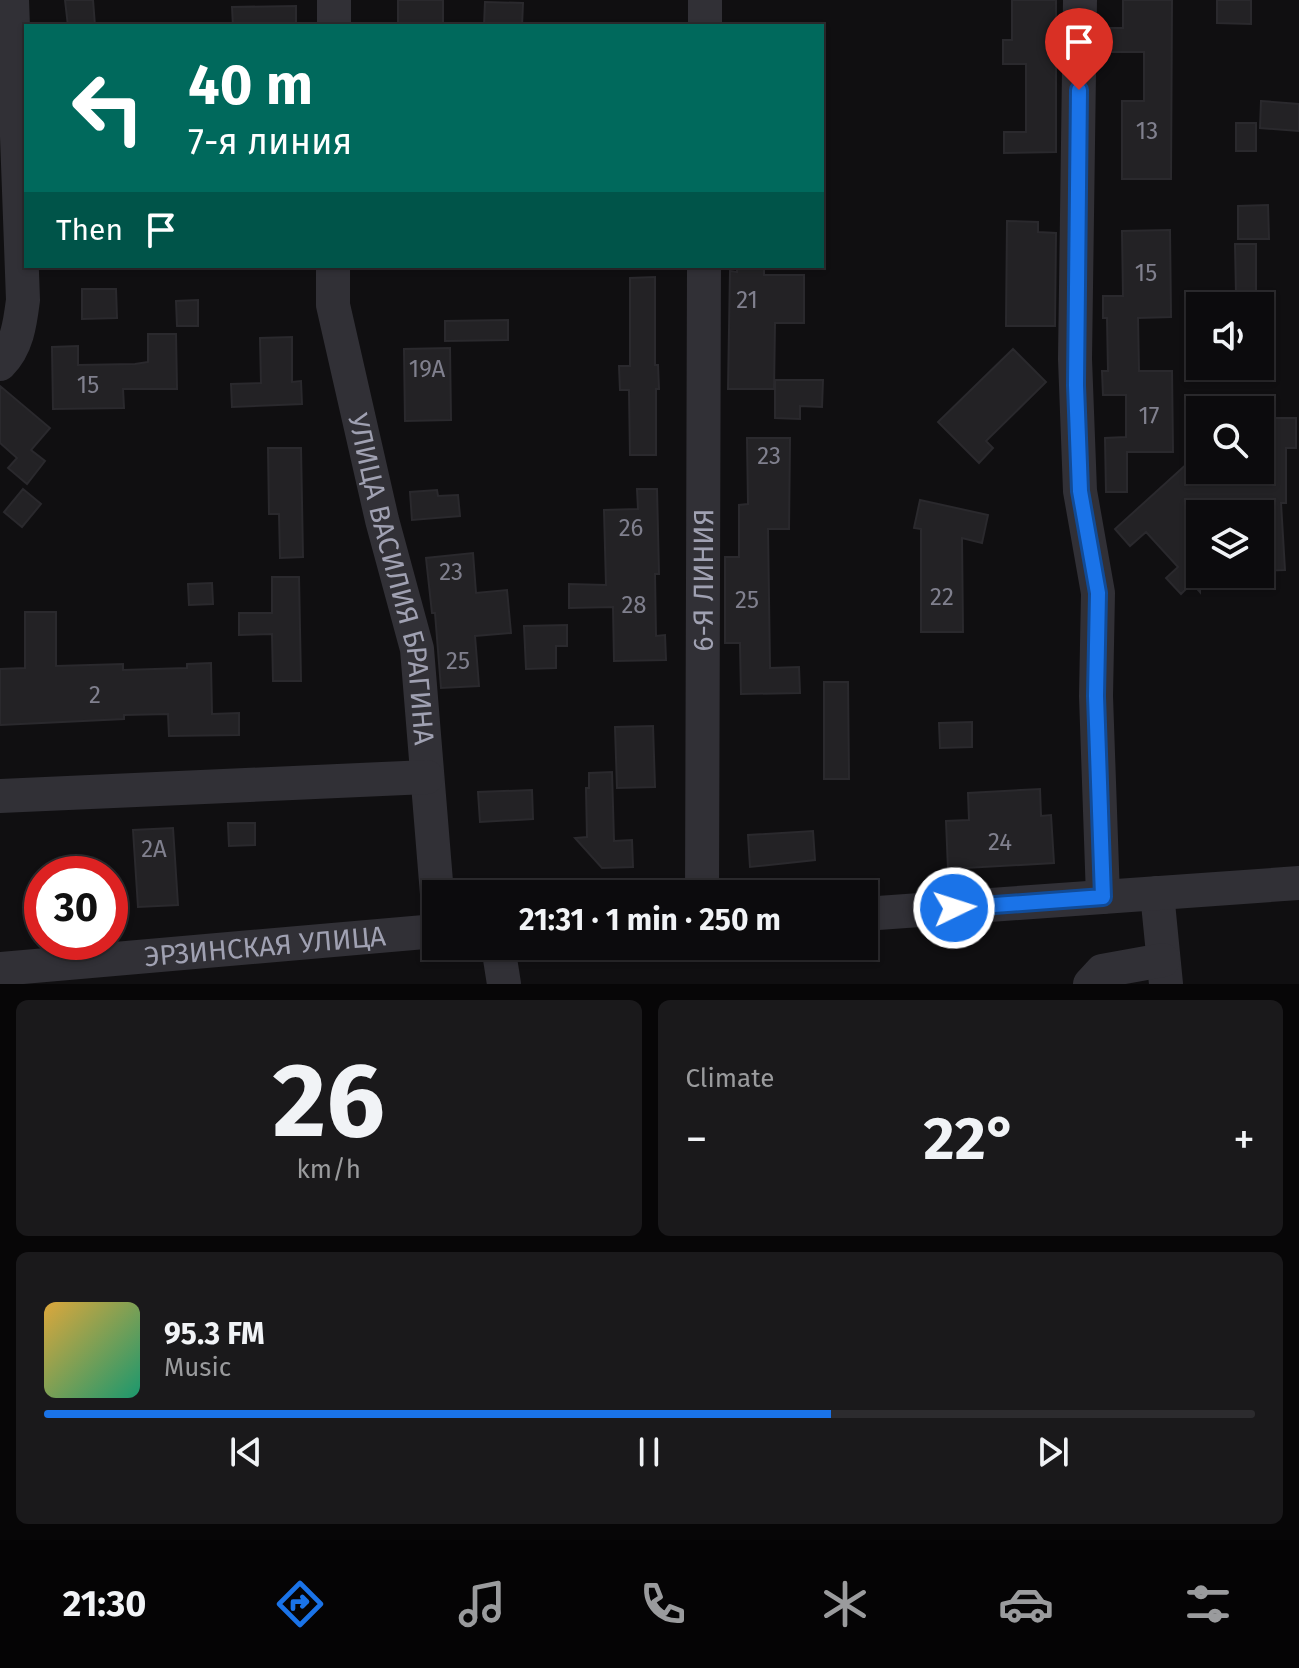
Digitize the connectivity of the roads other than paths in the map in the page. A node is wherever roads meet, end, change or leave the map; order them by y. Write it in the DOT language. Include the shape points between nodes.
graph roads {
  1 [pos="12,0"];
  2 [pos="334,0"];
  3 [pos="705,0"];
  4 [pos="1080,0"];
  5 [pos="334,24"];
  6 [pos="705,24"];
  7 [pos="333,268"];
  8 [pos="704,268"];
  9 [pos="0,364"];
  10 [pos="427,777"];
  11 [pos="0,796"];
  12 [pos="436,880"];
  13 [pos="702,880"];
  14 [pos="1299,883"];
  15 [pos="1157,893"];
  16 [pos="1103,897"];
  17 [pos="878,913"];
  18 [pos="422,933"];
  19 [pos="500,960"];
  20 [pos="0,969"];
  21 [pos="91,972"];
  22 [pos="1165,972"];
  23 [pos="504,984"];
  24 [pos="1090,984"];
  1 -- 9 [label="street" via="23,300 19,332"];
  2 -- 5 [label="street"];
  3 -- 6 [label="street"];
  4 -- 16 [label="street" via="1075,359 1080,491 1098,593"];
  7 -- 10 [label="street, УЛИЦА ВАСИЛИЯ БРАГИНА" via="333,305 417,649"];
  8 -- 13 [label="street, 6-Я ЛИНИЯ"];
  10 -- 11 [label="street"];
  10 -- 12 [label="street, УЛИЦА ВАСИЛИЯ БРАГИНА"];
  14 -- 15 [label="street"];
  15 -- 16 [label="street"];
  15 -- 22 [label="street"];
  16 -- 17 [label="street"];
  18 -- 21 [label="street, ЭРЗИНСКАЯ УЛИЦА"];
  19 -- 23 [label="street"];
  20 -- 21 [label="street, ЭРЗИНСКАЯ УЛИЦА"];
  22 -- 24 [label="street" via="1102,971"];
}
